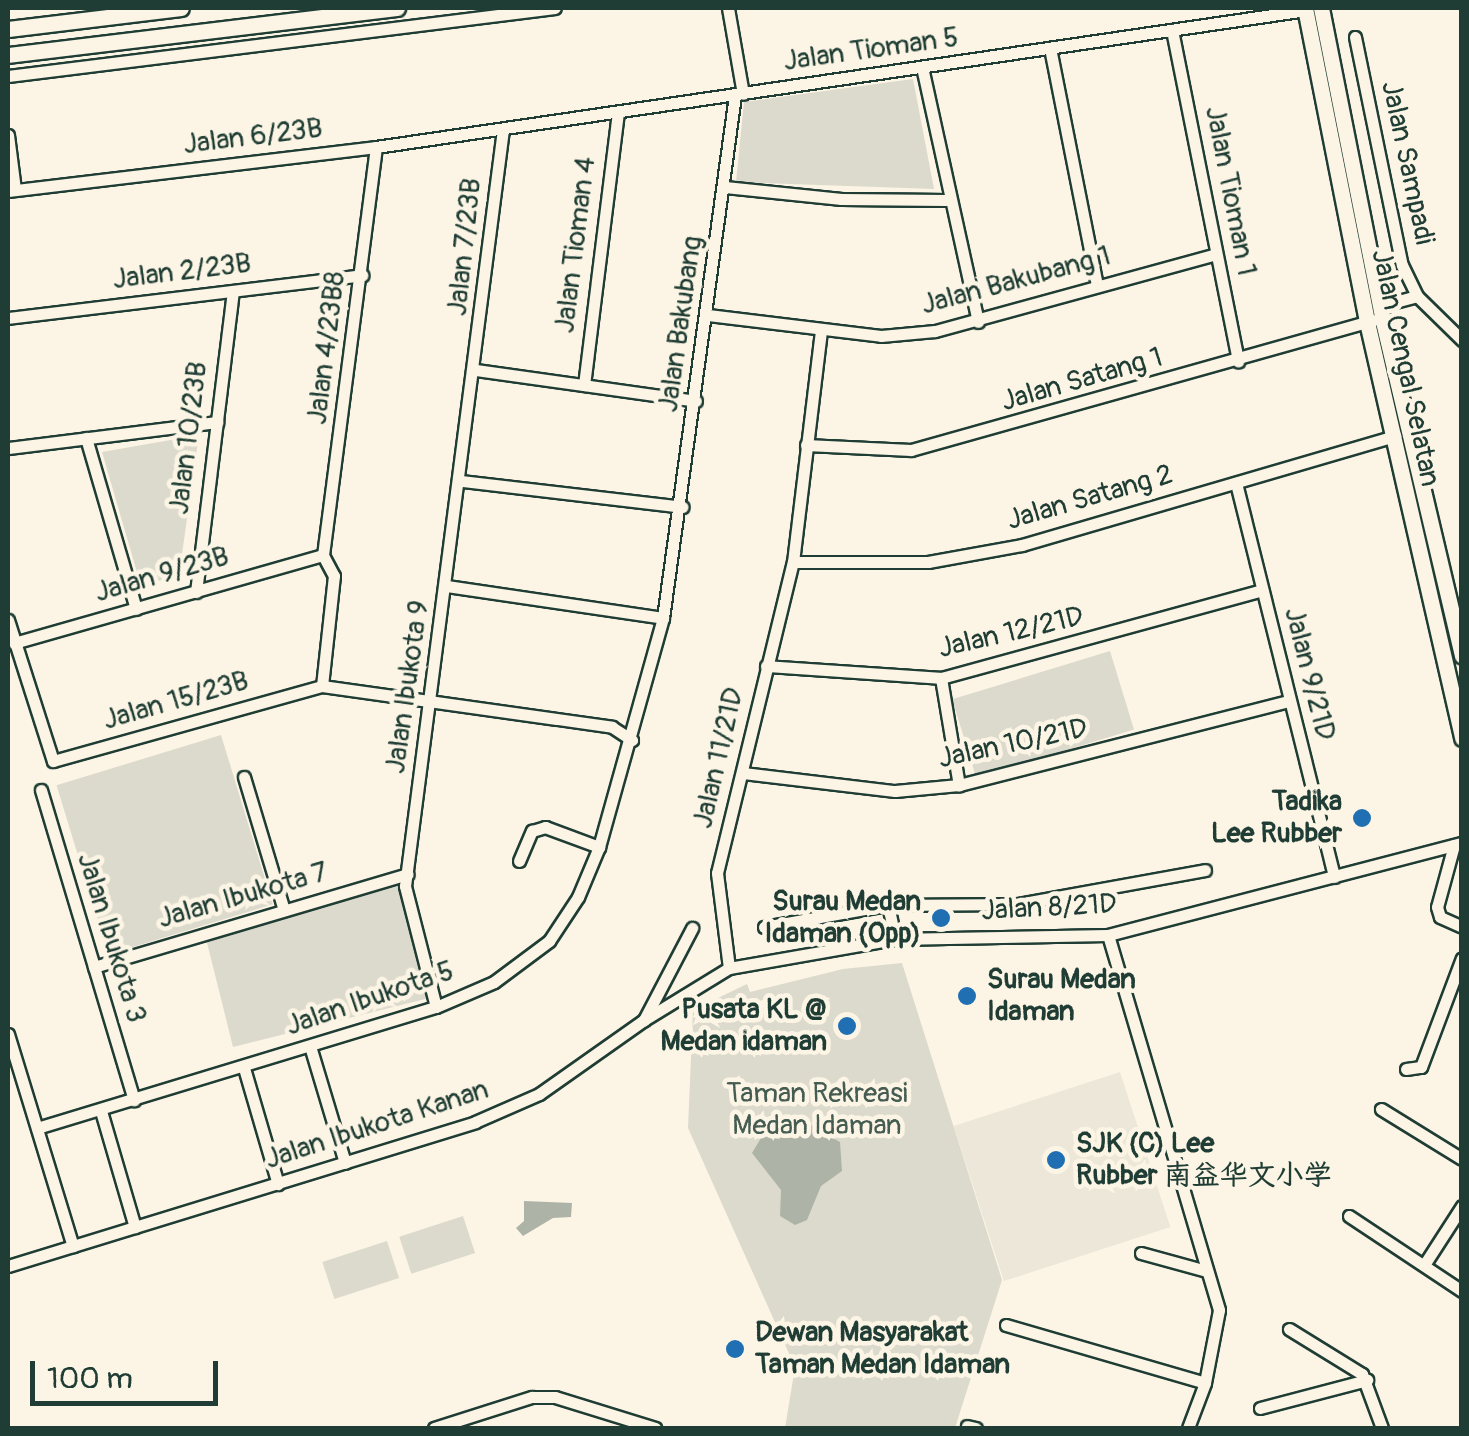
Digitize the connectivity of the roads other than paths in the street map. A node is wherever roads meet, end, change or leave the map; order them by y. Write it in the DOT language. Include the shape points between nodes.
graph roads {
  1 [pos="180,8"];
  2 [pos="397,8"];
  3 [pos="556,8"];
  4 [pos="728,8"];
  5 [pos="1311,8"];
  6 [pos="8,29"];
  7 [pos="1172,30"];
  8 [pos="1355,37"];
  9 [pos="1050,48"];
  10 [pos="8,55"];
  11 [pos="922,67"];
  12 [pos="8,76"];
  13 [pos="739,94"];
  14 [pos="618,112"];
  15 [pos="504,129"];
  16 [pos="8,135"];
  17 [pos="376,147"];
  18 [pos="725,187"];
  19 [pos="11,190"];
  20 [pos="946,200"];
  21 [pos="1216,254"];
  22 [pos="362,275"];
  23 [pos="1097,286"];
  24 [pos="233,291"];
  25 [pos="1417,296"];
  26 [pos="708,315"];
  27 [pos="1376,315"];
  28 [pos="8,318"];
  29 [pos="978,322"];
  30 [pos="820,332"];
  31 [pos="1462,340"];
  32 [pos="1238,360"];
  33 [pos="476,370"];
  34 [pos="584,385"];
  35 [pos="696,401"];
  36 [pos="217,422"];
  37 [pos="1394,436"];
  38 [pos="86,438"];
  39 [pos="806,445"];
  40 [pos="8,448"];
  41 [pos="462,481"];
  42 [pos="1236,483"];
  43 [pos="682,507"];
  44 [pos="323,555"];
  45 [pos="675,558"];
  46 [pos="792,562"];
  47 [pos="447,586"];
  48 [pos="1262,590"];
  49 [pos="196,592"];
  50 [pos="136,609"];
  51 [pos="664,618"];
  52 [pos="8,620"];
  53 [pos="1458,630"];
  54 [pos="1437,634"];
  55 [pos="14,644"];
  56 [pos="1462,656"];
  57 [pos="766,666"];
  58 [pos="941,678"];
  59 [pos="322,686"];
  60 [pos="431,700"];
  61 [pos="1289,700"];
  62 [pos="1462,738"];
  63 [pos="632,740"];
  64 [pos="743,774"];
  65 [pos="244,777"];
  66 [pos="959,784"];
  67 [pos="41,790"];
  68 [pos="1458,844"];
  69 [pos="599,847"];
  70 [pos="519,861"];
  71 [pos="1205,870"];
  72 [pos="407,874"];
  73 [pos="1334,876"];
  74 [pos="885,906"];
  75 [pos="284,910"];
  76 [pos="764,927"];
  77 [pos="1462,927"];
  78 [pos="692,928"];
  79 [pos="1108,934"];
  80 [pos="892,939"];
  81 [pos="1462,958"];
  82 [pos="94,966"];
  83 [pos="730,968"];
  84 [pos="436,1007"];
  85 [pos="644,1020"];
  86 [pos="8,1034"];
  87 [pos="310,1046"];
  88 [pos="244,1068"];
  89 [pos="1406,1069"];
  90 [pos="134,1100"];
  91 [pos="1381,1109"];
  92 [pos="101,1111"];
  93 [pos="36,1128"];
  94 [pos="1462,1158"];
  95 [pos="345,1162"];
  96 [pos="278,1184"];
  97 [pos="1462,1206"];
  98 [pos="1349,1216"];
  99 [pos="135,1227"];
  100 [pos="73,1246"];
  101 [pos="1141,1253"];
  102 [pos="1424,1265"];
  103 [pos="8,1266"];
  104 [pos="1207,1271"];
  105 [pos="1462,1292"];
  106 [pos="1006,1326"];
  107 [pos="1289,1329"];
  108 [pos="1367,1380"];
  109 [pos="1205,1383"];
  110 [pos="1260,1408"];
  111 [pos="434,1428"];
  112 [pos="655,1428"];
  113 [pos="1188,1428"];
  114 [pos="1382,1428"];
  1 -- 6 [label="street"];
  2 -- 10 [label="street"];
  3 -- 12 [label="street"];
  4 -- 13 [label="street, Jalan Bakubang"];
  5 -- 7 [label="street, Jalan Tioman 5"];
  5 -- 27 [label="street, Jalan Cengal Selatan"];
  7 -- 9 [label="street, Jalan Tioman 5"];
  7 -- 21 [label="street, Jalan Tioman 1"];
  8 -- 25 [label="street, Jalan Sampadi" via="1402,265"];
  9 -- 11 [label="street, Jalan Tioman 5"];
  9 -- 23 [label="street"];
  11 -- 13 [label="street, Jalan Tioman 5"];
  11 -- 20 [label="street"];
  13 -- 14 [label="street, Jalan Tioman 5"];
  13 -- 18 [label="street, Jalan Bakubang"];
  14 -- 15 [label="street, Jalan Tioman 5"];
  14 -- 34 [label="street, Jalan Tioman 4"];
  15 -- 17 [label="street, Jalan 6/23B"];
  15 -- 33 [label="street, Jalan 7/23B"];
  16 -- 19 [label="street"];
  17 -- 19 [label="street, Jalan 6/23B"];
  17 -- 22 [label="street, Jalan 4/23B8"];
  18 -- 20 [label="street" via="841,200"];
  18 -- 26 [label="street, Jalan Bakubang"];
  20 -- 29 [label="street"];
  21 -- 23 [label="street, Jalan Bakubang 1"];
  21 -- 32 [label="street, Jalan Tioman 1"];
  22 -- 24 [label="street, Jalan 2/23B"];
  22 -- 44 [label="street, Jalan 4/23B8"];
  23 -- 29 [label="street, Jalan Bakubang 1"];
  24 -- 28 [label="street, Jalan 2/23B"];
  24 -- 36 [label="street, Jalan 10/23B"];
  25 -- 27 [label="street"];
  25 -- 31 [label="street, Jalan Sampadi"];
  26 -- 30 [label="street, Jalan Bakubang 1"];
  26 -- 35 [label="street, Jalan Bakubang"];
  27 -- 32 [label="street, Jalan Satang 1"];
  27 -- 37 [label="street, Jalan Cengal Selatan"];
  27 -- 53 [label="street, Jalan Cengal Selatan"];
  29 -- 30 [label="street, Jalan Bakubang 1" via="881,336"];
  30 -- 39 [label="street, Jalan 11/21D"];
  32 -- 39 [label="street, Jalan Satang 1" via="911,450"];
  33 -- 34 [label="street"];
  33 -- 41 [label="street, Jalan Ibukota 9"];
  34 -- 35 [label="street"];
  35 -- 43 [label="street, Jalan Bakubang"];
  36 -- 38 [label="street"];
  36 -- 49 [label="street, Jalan 10/23B"];
  37 -- 42 [label="street, Jalan Satang 2"];
  37 -- 54 [label="street, Jalan Cengal Selatan"];
  38 -- 40 [label="street"];
  38 -- 50 [label="street"];
  39 -- 46 [label="street, Jalan 11/21D"];
  41 -- 43 [label="street"];
  41 -- 47 [label="street, Jalan Ibukota 9"];
  42 -- 46 [label="street, Jalan Satang 2" via="1022,545 928,562"];
  42 -- 48 [label="street, Jalan 9/21D"];
  43 -- 45 [label="street, Jalan Bakubang"];
  44 -- 49 [label="street, Jalan 9/23B"];
  44 -- 59 [label="street, Jalan 4/23B8" via="334,576"];
  45 -- 51 [label="street, Jalan Ibukota 5"];
  46 -- 57 [label="street, Jalan 11/21D"];
  47 -- 51 [label="street"];
  47 -- 60 [label="street, Jalan Ibukota 9"];
  48 -- 58 [label="street, Jalan 12/21D"];
  48 -- 61 [label="street, Jalan 9/21D"];
  49 -- 50 [label="street, Jalan 9/23B"];
  50 -- 55 [label="street, Jalan 9/23B"];
  51 -- 63 [label="street, Jalan Ibukota 5"];
  52 -- 55 [label="street"];
  53 -- 54 [label="street"];
  53 -- 56 [label="street, Jalan Cengal Selatan"];
  54 -- 62 [label="street, Jalan Cengal Selatan"];
  55 -- 59 [label="street, Jalan 15/23B" via="53,760"];
  57 -- 58 [label="street, Jalan 12/21D"];
  57 -- 64 [label="street, Jalan 11/21D"];
  58 -- 66 [label="street"];
  59 -- 60 [label="street"];
  60 -- 63 [label="street" via="612,727"];
  60 -- 72 [label="street, Jalan Ibukota 9"];
  61 -- 66 [label="street, Jalan 10/21D"];
  61 -- 73 [label="street, Jalan 9/21D"];
  63 -- 69 [label="street, Jalan Ibukota 5"];
  64 -- 66 [label="street, Jalan 10/21D" via="895,791"];
  64 -- 83 [label="street, Jalan 11/21D" via="717,873"];
  65 -- 75 [label="street"];
  67 -- 82 [label="street, Jalan Ibukota 3"];
  68 -- 73 [label="street, Jalan 8/21D"];
  68 -- 77 [label="street" via="1437,907 1440,917"];
  69 -- 70 [label="street" via="546,827 532,831"];
  69 -- 84 [label="street, Jalan Ibukota 5" via="578,898 548,941 494,982"];
  71 -- 74 [label="street" via="1018,904"];
  72 -- 75 [label="street, Jalan Ibukota 7"];
  72 -- 84 [label="street, Jalan Ibukota 9"];
  73 -- 79 [label="street, Jalan 8/21D"];
  74 -- 76 [label="street"];
  74 -- 80 [label="street"];
  75 -- 82 [label="street, Jalan Ibukota 7"];
  78 -- 85 [label="street, Jalan Ibukota Kanan"];
  79 -- 80 [label="street, Jalan 8/21D"];
  79 -- 104 [label="street"];
  80 -- 83 [label="street, Jalan 8/21D"];
  81 -- 89 [label="street" via="1421,1067"];
  82 -- 90 [label="street, Jalan Ibukota 3"];
  83 -- 85 [label="street, Jalan 8/21D"];
  84 -- 87 [label="street, Jalan Ibukota 5"];
  85 -- 95 [label="street, Jalan Ibukota Kanan" via="539,1094 475,1122"];
  86 -- 93 [label="street"];
  87 -- 88 [label="street, Jalan Ibukota 5"];
  87 -- 95 [label="street"];
  88 -- 90 [label="street, Jalan Ibukota 5"];
  88 -- 96 [label="street"];
  90 -- 92 [label="street, Jalan Ibukota 5"];
  91 -- 94 [label="street"];
  92 -- 93 [label="street, Jalan Ibukota 5"];
  92 -- 99 [label="street"];
  93 -- 100 [label="street"];
  95 -- 96 [label="street, Jalan Ibukota Kanan"];
  96 -- 99 [label="street, Jalan Ibukota Kanan"];
  97 -- 102 [label="street"];
  98 -- 102 [label="street"];
  99 -- 100 [label="street, Jalan Ibukota Kanan"];
  100 -- 103 [label="street, Jalan Ibukota Kanan"];
  101 -- 104 [label="street"];
  102 -- 105 [label="street"];
  104 -- 109 [label="street" via="1219,1310"];
  106 -- 109 [label="street"];
  107 -- 108 [label="street"];
  108 -- 110 [label="street"];
  108 -- 114 [label="street"];
  109 -- 113 [label="street"];
  111 -- 112 [label="street" via="532,1397 556,1397"];
}
